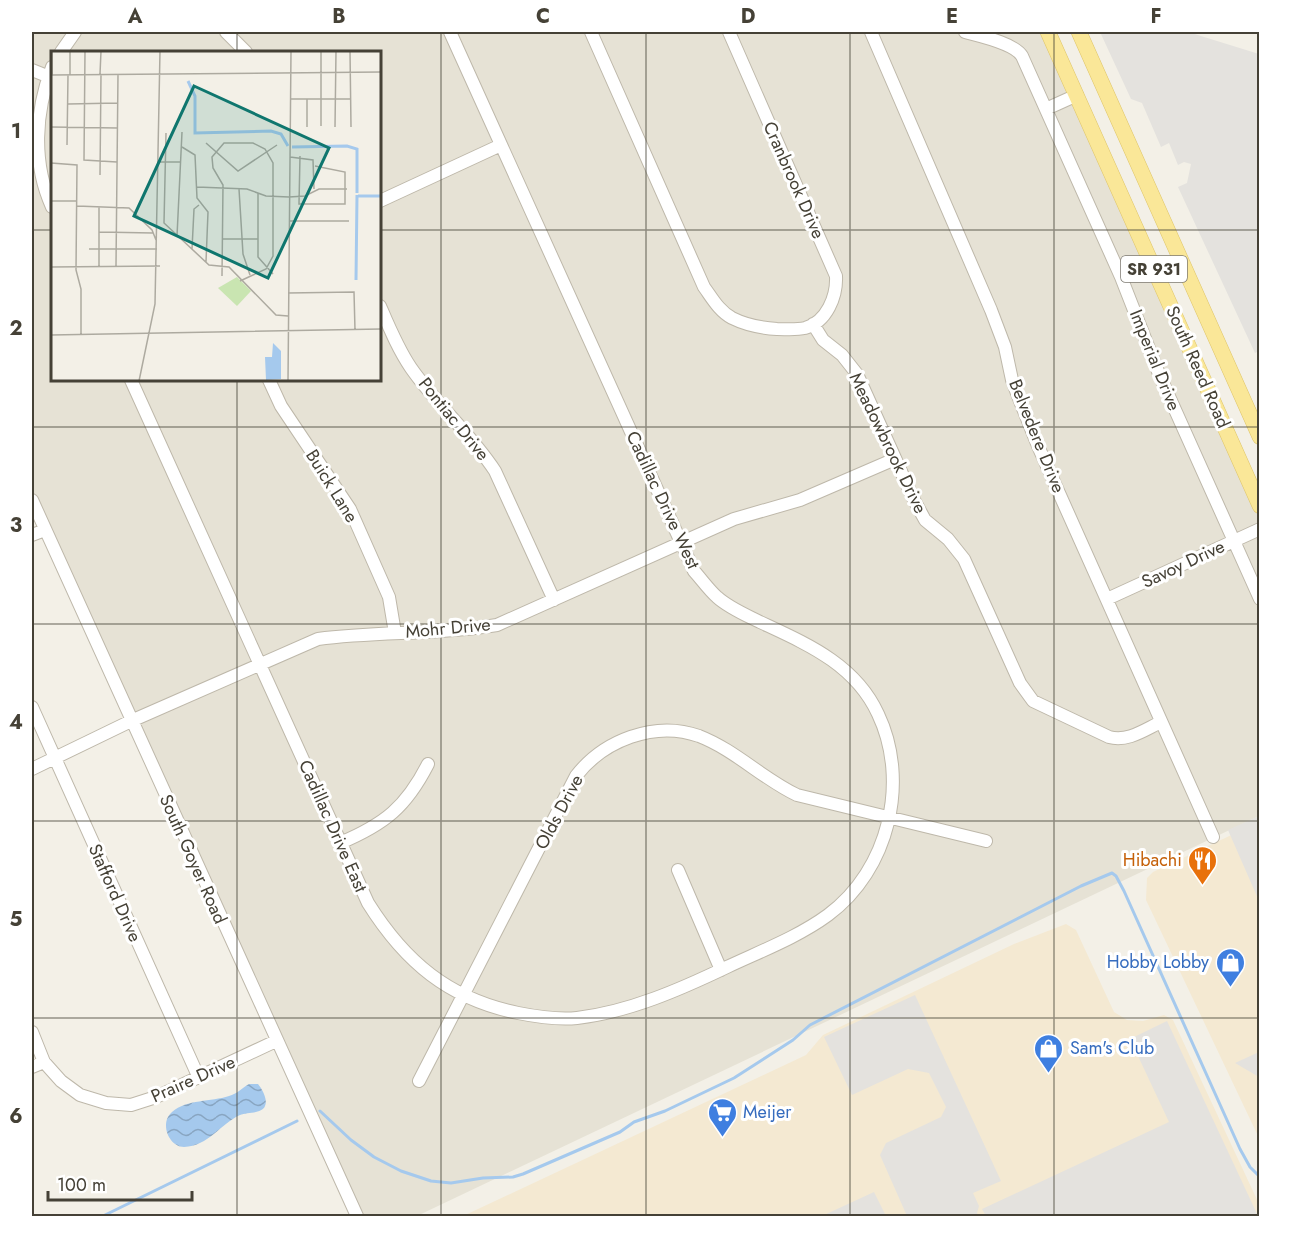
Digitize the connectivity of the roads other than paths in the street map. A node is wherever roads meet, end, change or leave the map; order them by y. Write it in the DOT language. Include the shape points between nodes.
graph roads {
  1 [pos="75,32"];
  2 [pos="225,32"];
  3 [pos="450,32"];
  4 [pos="591,32"];
  5 [pos="729,32"];
  6 [pos="871,32"];
  7 [pos="965,32"];
  8 [pos="1048,32"];
  9 [pos="1079,32"];
  10 [pos="62,51"];
  11 [pos="245,51"];
  12 [pos="32,69"];
  13 [pos="51,74"];
  14 [pos="1077,95"];
  15 [pos="1046,109"];
  16 [pos="501,145"];
  17 [pos="381,201"];
  18 [pos="51,204"];
  19 [pos="381,308"];
  20 [pos="813,324"];
  21 [pos="131,381"];
  22 [pos="268,381"];
  23 [pos="1260,437"];
  24 [pos="895,459"];
  25 [pos="32,500"];
  26 [pos="1260,506"];
  27 [pos="1260,529"];
  28 [pos="45,530"];
  29 [pos="32,535"];
  30 [pos="1234,541"];
  31 [pos="680,543"];
  32 [pos="1107,599"];
  33 [pos="1260,599"];
  34 [pos="554,600"];
  35 [pos="395,633"];
  36 [pos="259,663"];
  37 [pos="32,707"];
  38 [pos="131,721"];
  39 [pos="1161,722"];
  40 [pos="54,758"];
  41 [pos="428,764"];
  42 [pos="32,769"];
  43 [pos="890,817"];
  44 [pos="1213,837"];
  45 [pos="986,841"];
  46 [pos="340,843"];
  47 [pos="678,870"];
  48 [pos="721,970"];
  49 [pos="463,996"];
  50 [pos="32,1032"];
  51 [pos="276,1041"];
  52 [pos="44,1062"];
  53 [pos="32,1067"];
  54 [pos="199,1078"];
  55 [pos="419,1081"];
  56 [pos="357,1216"];
  1 -- 10 [label="street"];
  2 -- 11 [label="street"];
  3 -- 16 [label="street, Cadillac Drive West"];
  4 -- 20 [label="street" via="704,287 716,304 731,317 759,328 795,330"];
  5 -- 20 [label="street, Cranbrook Drive" via="836,276 833,301 820,321"];
  6 -- 32 [label="street, Belvedere Drive" via="991,310 1031,428"];
  7 -- 15 [label="street, Imperial Drive" via="1020,52"];
  8 -- 14 [label="main road, South Reed Road / SR 931"];
  9 -- 23 [label="main road, South Reed Road / SR 931"];
  12 -- 13 [label="street"];
  13 -- 18 [label="street" via="39,112 38,148"];
  14 -- 15 [label="street"];
  14 -- 26 [label="main road, South Reed Road / SR 931"];
  15 -- 30 [label="street, Imperial Drive"];
  16 -- 17 [label="street"];
  16 -- 31 [label="street, Cadillac Drive West"];
  19 -- 34 [label="street, Pontiac Drive" via="411,368 495,471"];
  20 -- 24 [label="street, Meadowbrook Drive" via="823,340 857,374"];
  21 -- 36 [label="street, Cadillac Drive East"];
  22 -- 35 [label="street, Buick Lane" via="350,509 389,597"];
  24 -- 31 [label="street, Mohr Drive" via="800,500 734,519"];
  24 -- 39 [label="street, Meadowbrook Drive" via="925,520 964,559 1020,683 1033,701 1117,739 1128,738"];
  25 -- 28 [label="street, South Goyer Road"];
  27 -- 30 [label="street, Savoy Drive"];
  28 -- 29 [label="street"];
  28 -- 38 [label="street, South Goyer Road"];
  30 -- 32 [label="street, Savoy Drive"];
  30 -- 33 [label="street, Imperial Drive"];
  31 -- 34 [label="street, Mohr Drive"];
  31 -- 43 [label="street, Cadillac Drive West" via="694,571 718,598 821,651 865,691 879,714 891,752 894,782"];
  32 -- 39 [label="street, Belvedere Drive"];
  34 -- 35 [label="street, Mohr Drive" via="497,625"];
  35 -- 36 [label="street, Mohr Drive" via="318,639"];
  36 -- 38 [label="street, Mohr Drive"];
  36 -- 46 [label="street, Cadillac Drive East"];
  37 -- 40 [label="street, Stafford Drive"];
  38 -- 40 [label="street, Mohr Drive"];
  38 -- 51 [label="street, South Goyer Road"];
  39 -- 44 [label="street, Belvedere Drive"];
  40 -- 42 [label="street, Mohr Drive"];
  40 -- 54 [label="street, Stafford Drive"];
  41 -- 46 [label="street" via="416,789 397,811"];
  43 -- 45 [label="street, Olds Drive"];
  43 -- 48 [label="street, Cadillac Drive West" via="861,881 829,914 801,932"];
  43 -- 49 [label="street, Olds Drive" via="797,795 698,736 674,732 631,736 610,746 576,776"];
  46 -- 49 [label="street, Cadillac Drive East" via="385,930 412,960"];
  47 -- 48 [label="street"];
  48 -- 49 [label="street, Cadillac Drive East" via="616,1011 578,1018 538,1017 500,1010"];
  49 -- 55 [label="street, Olds Drive"];
  50 -- 52 [label="street, Praire Drive"];
  51 -- 54 [label="street, Praire Drive"];
  51 -- 56 [label="street, South Goyer Road"];
  52 -- 53 [label="street"];
  52 -- 54 [label="street, Praire Drive" via="80,1095 106,1103 130,1105"];
}
